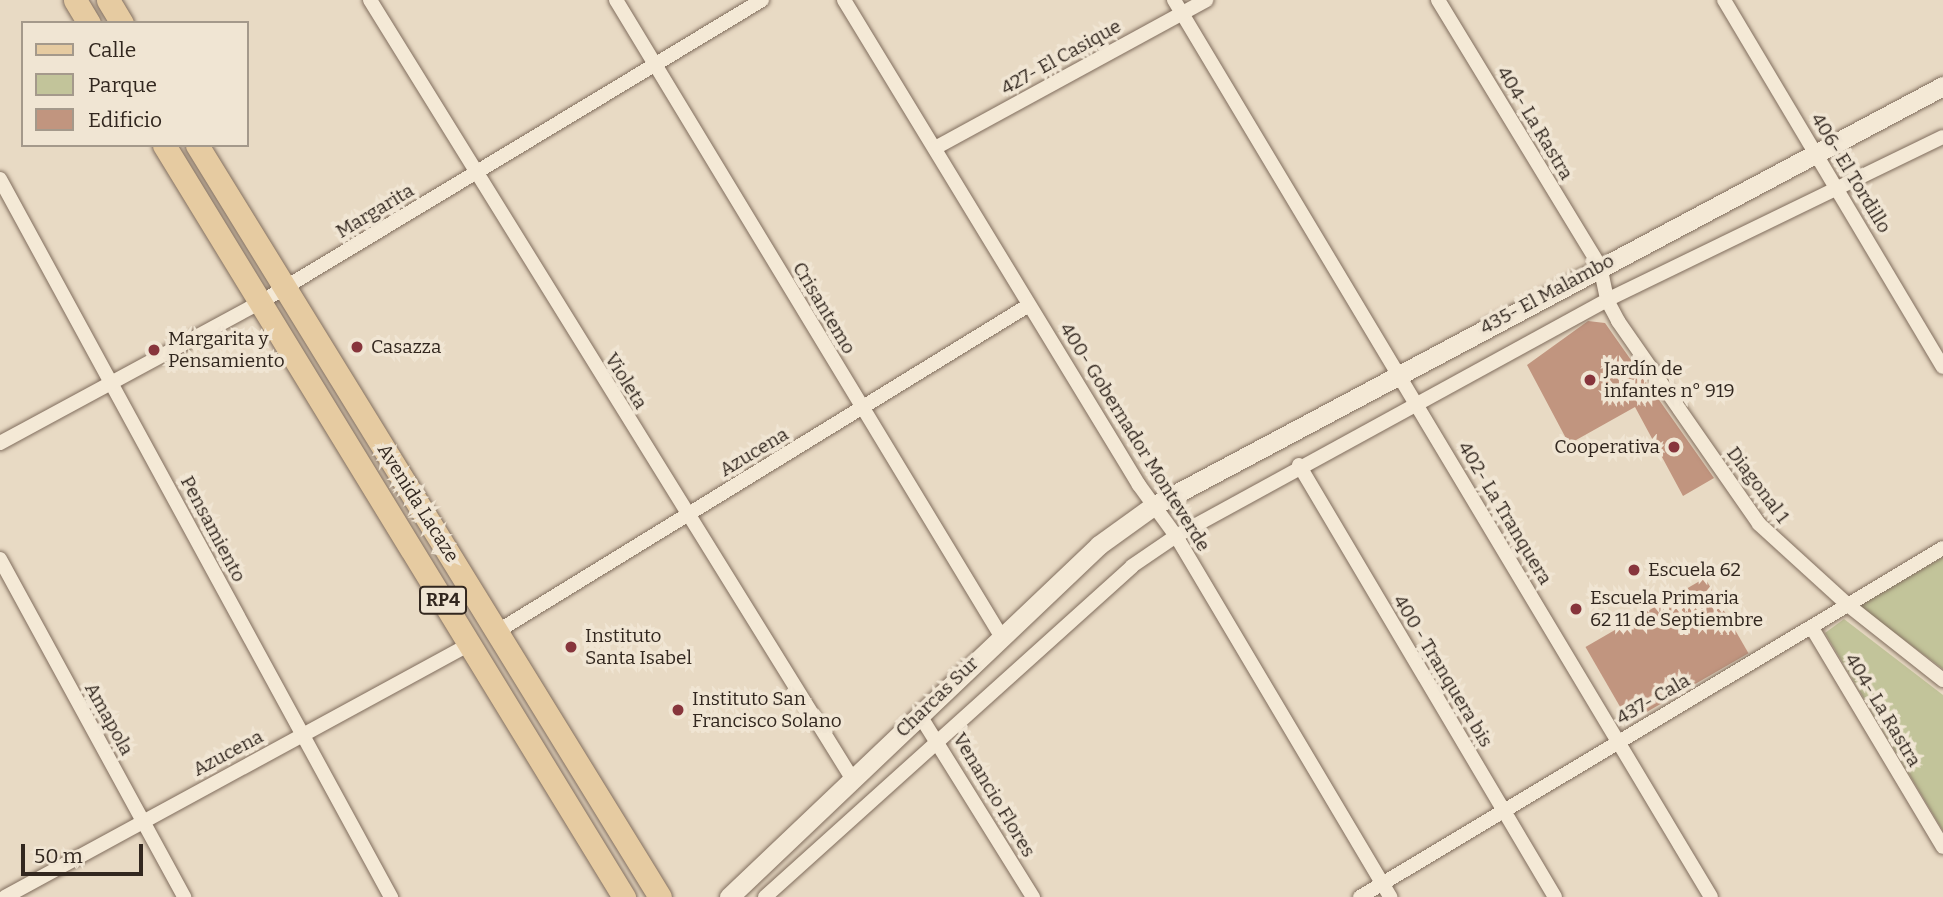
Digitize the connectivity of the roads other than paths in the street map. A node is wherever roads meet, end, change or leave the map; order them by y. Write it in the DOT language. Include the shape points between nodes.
graph roads {
  1 [pos="75,0"];
  2 [pos="108,0"];
  3 [pos="370,0"];
  4 [pos="615,0"];
  5 [pos="762,0"];
  6 [pos="844,0"];
  7 [pos="1206,0"];
  8 [pos="1438,0"];
  9 [pos="1724,0"];
  10 [pos="1178,6"];
  11 [pos="88,21"];
  12 [pos="121,21"];
  13 [pos="655,64"];
  14 [pos="1943,86"];
  15 [pos="1943,136"];
  16 [pos="165,147"];
  17 [pos="198,147"];
  18 [pos="935,148"];
  19 [pos="1816,151"];
  20 [pos="476,173"];
  21 [pos="0,179"];
  22 [pos="1840,190"];
  23 [pos="1600,266"];
  24 [pos="285,288"];
  25 [pos="1607,300"];
  26 [pos="261,302"];
  27 [pos="1029,305"];
  28 [pos="1943,367"];
  29 [pos="1399,372"];
  30 [pos="112,383"];
  31 [pos="1417,401"];
  32 [pos="863,409"];
  33 [pos="0,443"];
  34 [pos="1299,465"];
  35 [pos="1153,506"];
  36 [pos="686,515"];
  37 [pos="1176,536"];
  38 [pos="1943,548"];
  39 [pos="0,559"];
  40 [pos="1848,605"];
  41 [pos="1812,628"];
  42 [pos="498,631"];
  43 [pos="1001,636"];
  44 [pos="470,644"];
  45 [pos="1943,680"];
  46 [pos="919,714"];
  47 [pos="302,736"];
  48 [pos="937,739"];
  49 [pos="1619,742"];
  50 [pos="853,780"];
  51 [pos="1504,811"];
  52 [pos="142,821"];
  53 [pos="1943,847"];
  54 [pos="1383,883"];
  55 [pos="5,897"];
  56 [pos="184,897"];
  57 [pos="391,897"];
  58 [pos="624,897"];
  59 [pos="660,897"];
  60 [pos="729,897"];
  61 [pos="765,897"];
  62 [pos="1034,897"];
  63 [pos="1360,897"];
  64 [pos="1390,897"];
  65 [pos="1555,897"];
  66 [pos="1711,897"];
  1 -- 11 [label="main road"];
  2 -- 12 [label="main road"];
  3 -- 20 [label="street, Violeta"];
  4 -- 13 [label="street, Crisantemo"];
  5 -- 13 [label="street, Margarita"];
  6 -- 18 [label="street, 400- Gobernador Monteverde"];
  7 -- 10 [label="street, 427- El Casique"];
  8 -- 23 [label="street, 404- La Rastra"];
  9 -- 19 [label="street, 406- El Tordillo"];
  10 -- 18 [label="street, 427- El Casique"];
  10 -- 29 [label="street"];
  13 -- 20 [label="street, Margarita"];
  13 -- 32 [label="street, Crisantemo"];
  14 -- 19 [label="main road, 435- El Malambo"];
  15 -- 22 [label="street"];
  16 -- 26 [label="main road, Avenida Lacaze / RP4"];
  17 -- 24 [label="main road, Avenida Lacaze / RP4"];
  18 -- 27 [label="street, 400- Gobernador Monteverde"];
  19 -- 22 [label="street, 406- El Tordillo"];
  19 -- 23 [label="main road, 435- El Malambo"];
  20 -- 24 [label="street, Margarita"];
  20 -- 36 [label="street, Violeta"];
  21 -- 30 [label="street, Pensamiento"];
  22 -- 25 [label="street"];
  22 -- 28 [label="street, 406- El Tordillo"];
  23 -- 25 [label="street, Diagonal 1"];
  23 -- 29 [label="main road, 435- El Malambo"];
  24 -- 26 [label="street, Margarita"];
  24 -- 42 [label="main road, Avenida Lacaze / RP4"];
  25 -- 31 [label="street"];
  25 -- 40 [label="street, Diagonal 1" via="1759,524"];
  26 -- 30 [label="street, Margarita"];
  26 -- 42 [label="main road" via="292,320 450,570"];
  26 -- 44 [label="main road, Avenida Lacaze / RP4"];
  27 -- 32 [label="street, Azucena"];
  27 -- 35 [label="street, 400- Gobernador Monteverde"];
  29 -- 31 [label="street, 402- La Tranquera"];
  29 -- 35 [label="main road, 435- El Malambo"];
  30 -- 33 [label="street, Margarita"];
  30 -- 47 [label="street, Pensamiento"];
  31 -- 34 [label="street"];
  31 -- 49 [label="street, 402- La Tranquera"];
  32 -- 36 [label="street, Azucena"];
  32 -- 43 [label="street, Crisantemo"];
  34 -- 37 [label="street"];
  34 -- 51 [label="street, 400 - Tranquera bis"];
  35 -- 37 [label="street, 400- Gobernador Monteverde"];
  35 -- 43 [label="main road, Charcas Sur" via="1099,545"];
  36 -- 42 [label="street, Azucena"];
  36 -- 50 [label="street, Violeta"];
  37 -- 48 [label="street" via="1132,566 1046,648"];
  37 -- 54 [label="street, 400- Gobernador Monteverde"];
  38 -- 40 [label="street, 437- Cala"];
  39 -- 52 [label="street, Amapola"];
  40 -- 41 [label="street, 437- Cala"];
  40 -- 45 [label="street, Diagonal 1"];
  41 -- 49 [label="street, 437- Cala"];
  41 -- 53 [label="street, 404- La Rastra"];
  42 -- 59 [label="main road, Avenida Lacaze / RP4"];
  43 -- 46 [label="main road, Charcas Sur"];
  44 -- 47 [label="street, Azucena"];
  44 -- 58 [label="main road, Avenida Lacaze / RP4"];
  46 -- 48 [label="street, Venancio Flores"];
  46 -- 50 [label="main road, Charcas Sur"];
  47 -- 52 [label="street, Azucena"];
  47 -- 57 [label="street, Pensamiento"];
  48 -- 61 [label="street"];
  48 -- 62 [label="street, Venancio Flores"];
  49 -- 51 [label="street, 437- Cala"];
  49 -- 66 [label="street, 402- La Tranquera"];
  50 -- 60 [label="main road, Charcas Sur"];
  51 -- 54 [label="street, 437- Cala"];
  51 -- 65 [label="street, 400 - Tranquera bis"];
  52 -- 55 [label="street, Azucena"];
  52 -- 56 [label="street, Amapola"];
  54 -- 63 [label="street, 437- Cala"];
  54 -- 64 [label="street, 400- Gobernador Monteverde"];
}
